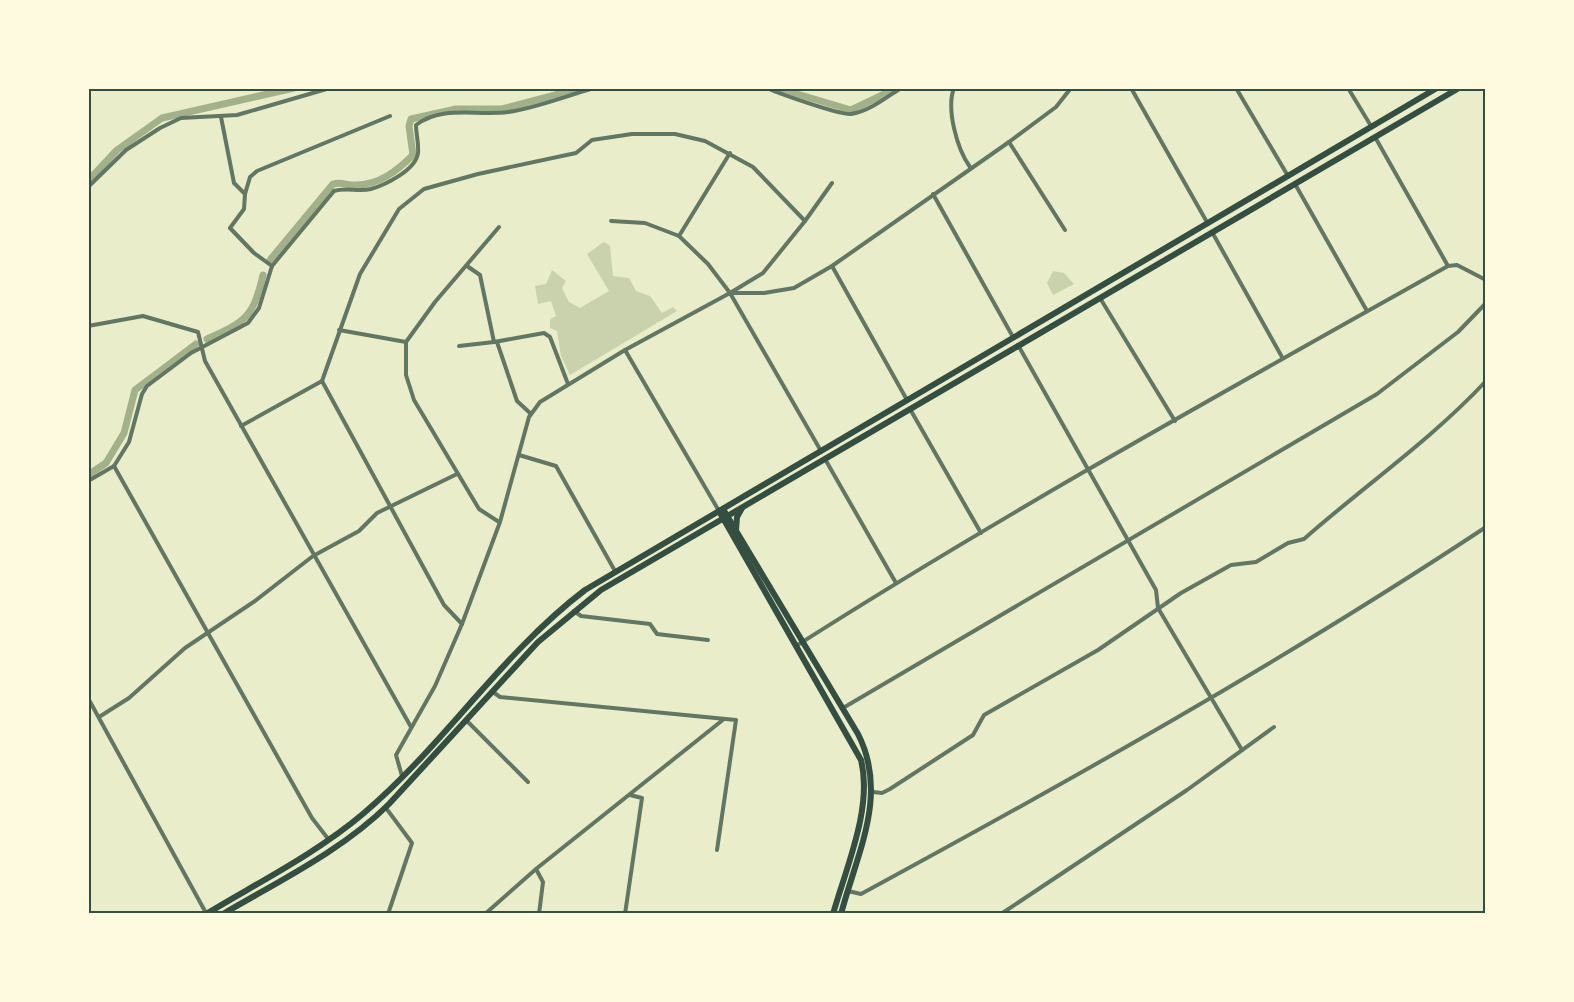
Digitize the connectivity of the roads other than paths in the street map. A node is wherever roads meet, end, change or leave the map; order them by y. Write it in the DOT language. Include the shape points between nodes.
graph roads {
  1 [pos="330,88"];
  2 [pos="594,88"];
  3 [pos="767,88"];
  4 [pos="901,88"];
  5 [pos="954,88"];
  6 [pos="1071,88"];
  7 [pos="1131,88"];
  8 [pos="1236,88"];
  9 [pos="1348,88"];
  10 [pos="1437,88"];
  11 [pos="1459,88"];
  12 [pos="390,116"];
  13 [pos="221,117"];
  14 [pos="1371,127"];
  15 [pos="1375,137"];
  16 [pos="1009,142"];
  17 [pos="730,153"];
  18 [pos="970,168"];
  19 [pos="1288,176"];
  20 [pos="832,183"];
  21 [pos="1295,184"];
  22 [pos="88,187"];
  23 [pos="245,194"];
  24 [pos="933,194"];
  25 [pos="611,221"];
  26 [pos="805,221"];
  27 [pos="1208,224"];
  28 [pos="499,227"];
  29 [pos="1065,230"];
  30 [pos="1212,232"];
  31 [pos="679,237"];
  32 [pos="272,266"];
  33 [pos="467,266"];
  34 [pos="832,266"];
  35 [pos="1448,266"];
  36 [pos="1485,280"];
  37 [pos="730,293"];
  38 [pos="1100,298"];
  39 [pos="1485,303"];
  40 [pos="1367,312"];
  41 [pos="88,326"];
  42 [pos="339,330"];
  43 [pos="1013,338"];
  44 [pos="406,342"];
  45 [pos="496,342"];
  46 [pos="459,345"];
  47 [pos="1018,345"];
  48 [pos="204,347"];
  49 [pos="625,350"];
  50 [pos="1282,357"];
  51 [pos="322,381"];
  52 [pos="1485,381"];
  53 [pos="568,384"];
  54 [pos="907,400"];
  55 [pos="909,409"];
  56 [pos="530,413"];
  57 [pos="1175,421"];
  58 [pos="241,426"];
  59 [pos="821,451"];
  60 [pos="519,455"];
  61 [pos="825,458"];
  62 [pos="114,466"];
  63 [pos="1088,471"];
  64 [pos="457,474"];
  65 [pos="88,481"];
  66 [pos="745,505"];
  67 [pos="392,506"];
  68 [pos="723,513"];
  69 [pos="500,522"];
  70 [pos="1485,527"];
  71 [pos="736,530"];
  72 [pos="981,533"];
  73 [pos="1127,543"];
  74 [pos="313,556"];
  75 [pos="615,571"];
  76 [pos="897,583"];
  77 [pos="1158,608"];
  78 [pos="574,610"];
  79 [pos="462,624"];
  80 [pos="207,633"];
  81 [pos="708,640"];
  82 [pos="799,644"];
  83 [pos="493,692"];
  84 [pos="88,698"];
  85 [pos="1209,698"];
  86 [pos="842,709"];
  87 [pos="99,717"];
  88 [pos="724,718"];
  89 [pos="466,720"];
  90 [pos="412,728"];
  91 [pos="1274,728"];
  92 [pos="1242,750"];
  93 [pos="402,776"];
  94 [pos="528,782"];
  95 [pos="873,792"];
  96 [pos="629,795"];
  97 [pos="386,808"];
  98 [pos="329,840"];
  99 [pos="717,850"];
  100 [pos="536,869"];
  101 [pos="847,891"];
  102 [pos="206,913"];
  103 [pos="223,914"];
  104 [pos="388,914"];
  105 [pos="485,914"];
  106 [pos="539,914"];
  107 [pos="625,914"];
  108 [pos="833,914"];
  109 [pos="841,914"];
  110 [pos="1001,914"];
  1 -- 13 [label="street"];
  2 -- 32 [label="street" via="508,112 445,113 424,119 416,125 415,162 370,189 334,190"];
  3 -- 4 [label="street" via="851,114"];
  5 -- 18 [label="street" via="950,100 963,158"];
  6 -- 16 [label="street" via="1056,107"];
  7 -- 27 [label="street"];
  8 -- 19 [label="street"];
  9 -- 14 [label="street"];
  10 -- 14 [label="main road"];
  11 -- 15 [label="main road"];
  12 -- 23 [label="street" via="257,171 250,177"];
  13 -- 22 [label="street" via="181,118 160,128 126,150"];
  13 -- 23 [label="street" via="234,183"];
  14 -- 19 [label="main road"];
  15 -- 21 [label="main road"];
  15 -- 35 [label="street"];
  16 -- 18 [label="street"];
  16 -- 29 [label="street"];
  17 -- 26 [label="street" via="753,167"];
  17 -- 31 [label="street"];
  17 -- 42 [label="street" via="705,141 675,134 632,134 592,140 576,153 424,189 399,209 360,274"];
  18 -- 24 [label="street"];
  19 -- 27 [label="main road"];
  20 -- 26 [label="street"];
  21 -- 30 [label="main road"];
  21 -- 40 [label="street"];
  23 -- 32 [label="street" via="244,209 230,228"];
  24 -- 34 [label="street"];
  24 -- 43 [label="street"];
  25 -- 31 [label="street" via="645,223"];
  26 -- 37 [label="street" via="763,273"];
  27 -- 43 [label="main road"];
  28 -- 33 [label="street"];
  30 -- 38 [label="main road"];
  30 -- 50 [label="street"];
  31 -- 37 [label="street" via="708,264"];
  32 -- 48 [label="street" via="259,308 248,323"];
  33 -- 44 [label="street"];
  33 -- 45 [label="street" via="480,275"];
  34 -- 37 [label="street" via="794,288"];
  34 -- 54 [label="street"];
  35 -- 36 [label="street" via="1457,265"];
  35 -- 40 [label="street"];
  37 -- 49 [label="street"];
  37 -- 59 [label="street"];
  38 -- 47 [label="main road"];
  38 -- 57 [label="street"];
  39 -- 73 [label="street" via="1458,332 1377,394"];
  40 -- 50 [label="street"];
  41 -- 48 [label="street" via="143,316 198,332"];
  42 -- 44 [label="street"];
  42 -- 51 [label="street"];
  43 -- 54 [label="main road"];
  44 -- 64 [label="street" via="406,375 414,400"];
  45 -- 46 [label="street"];
  45 -- 53 [label="street" via="543,333 550,337"];
  45 -- 56 [label="street" via="517,401"];
  47 -- 55 [label="main road"];
  47 -- 63 [label="street"];
  48 -- 58 [label="street" via="205,361"];
  48 -- 62 [label="street" via="191,352 147,386 129,442"];
  49 -- 53 [label="street"];
  49 -- 68 [label="street"];
  50 -- 57 [label="street"];
  51 -- 58 [label="street"];
  51 -- 67 [label="street"];
  52 -- 77 [label="street" via="1420,443 1304,539 1287,543 1256,562 1231,565"];
  53 -- 56 [label="street"];
  54 -- 59 [label="main road"];
  55 -- 61 [label="main road"];
  55 -- 72 [label="street"];
  56 -- 60 [label="street"];
  57 -- 63 [label="street"];
  58 -- 74 [label="street"];
  59 -- 68 [label="main road"];
  60 -- 69 [label="street"];
  60 -- 75 [label="street" via="556,466"];
  61 -- 66 [label="main road"];
  61 -- 76 [label="street"];
  62 -- 65 [label="street"];
  62 -- 80 [label="street"];
  63 -- 72 [label="street"];
  63 -- 73 [label="street"];
  64 -- 67 [label="street"];
  64 -- 69 [label="street" via="478,509"];
  66 -- 68 [label="main road"];
  66 -- 71 [label="main road" via="737,517"];
  67 -- 74 [label="street"];
  67 -- 79 [label="street" via="444,605"];
  68 -- 71 [label="main road"];
  68 -- 75 [label="main road"];
  68 -- 78 [label="main road"];
  68 -- 82 [label="main road"];
  69 -- 79 [label="street"];
  70 -- 85 [label="street"];
  71 -- 82 [label="main road"];
  72 -- 76 [label="street"];
  73 -- 77 [label="street" via="1156,590"];
  73 -- 86 [label="street"];
  74 -- 80 [label="street"];
  74 -- 90 [label="street"];
  75 -- 93 [label="main road" via="542,626"];
  76 -- 82 [label="street"];
  77 -- 85 [label="street"];
  77 -- 95 [label="street" via="1098,650 984,715 973,735 890,789"];
  78 -- 81 [label="street" via="581,616 650,624 657,634"];
  78 -- 83 [label="main road" via="538,642"];
  79 -- 90 [label="street"];
  80 -- 87 [label="street" via="129,698"];
  80 -- 98 [label="street" via="312,818"];
  82 -- 86 [label="main road"];
  82 -- 108 [label="main road" via="856,748 864,773 862,811"];
  83 -- 88 [label="street" via="500,697"];
  83 -- 89 [label="main road"];
  84 -- 87 [label="street"];
  85 -- 92 [label="street"];
  85 -- 101 [label="street" via="1039,798 861,894"];
  86 -- 95 [label="main road" via="867,753"];
  87 -- 102 [label="street"];
  88 -- 96 [label="street"];
  88 -- 99 [label="street" via="736,720"];
  89 -- 94 [label="street"];
  89 -- 97 [label="main road"];
  90 -- 93 [label="street" via="396,757"];
  91 -- 92 [label="street"];
  92 -- 110 [label="street"];
  93 -- 98 [label="main road"];
  95 -- 101 [label="main road"];
  96 -- 100 [label="street"];
  96 -- 107 [label="street" via="642,798"];
  97 -- 103 [label="main road" via="341,843"];
  97 -- 104 [label="street" via="412,843"];
  98 -- 102 [label="main road"];
  100 -- 105 [label="street"];
  100 -- 106 [label="street" via="543,882"];
  101 -- 109 [label="main road"];
}
